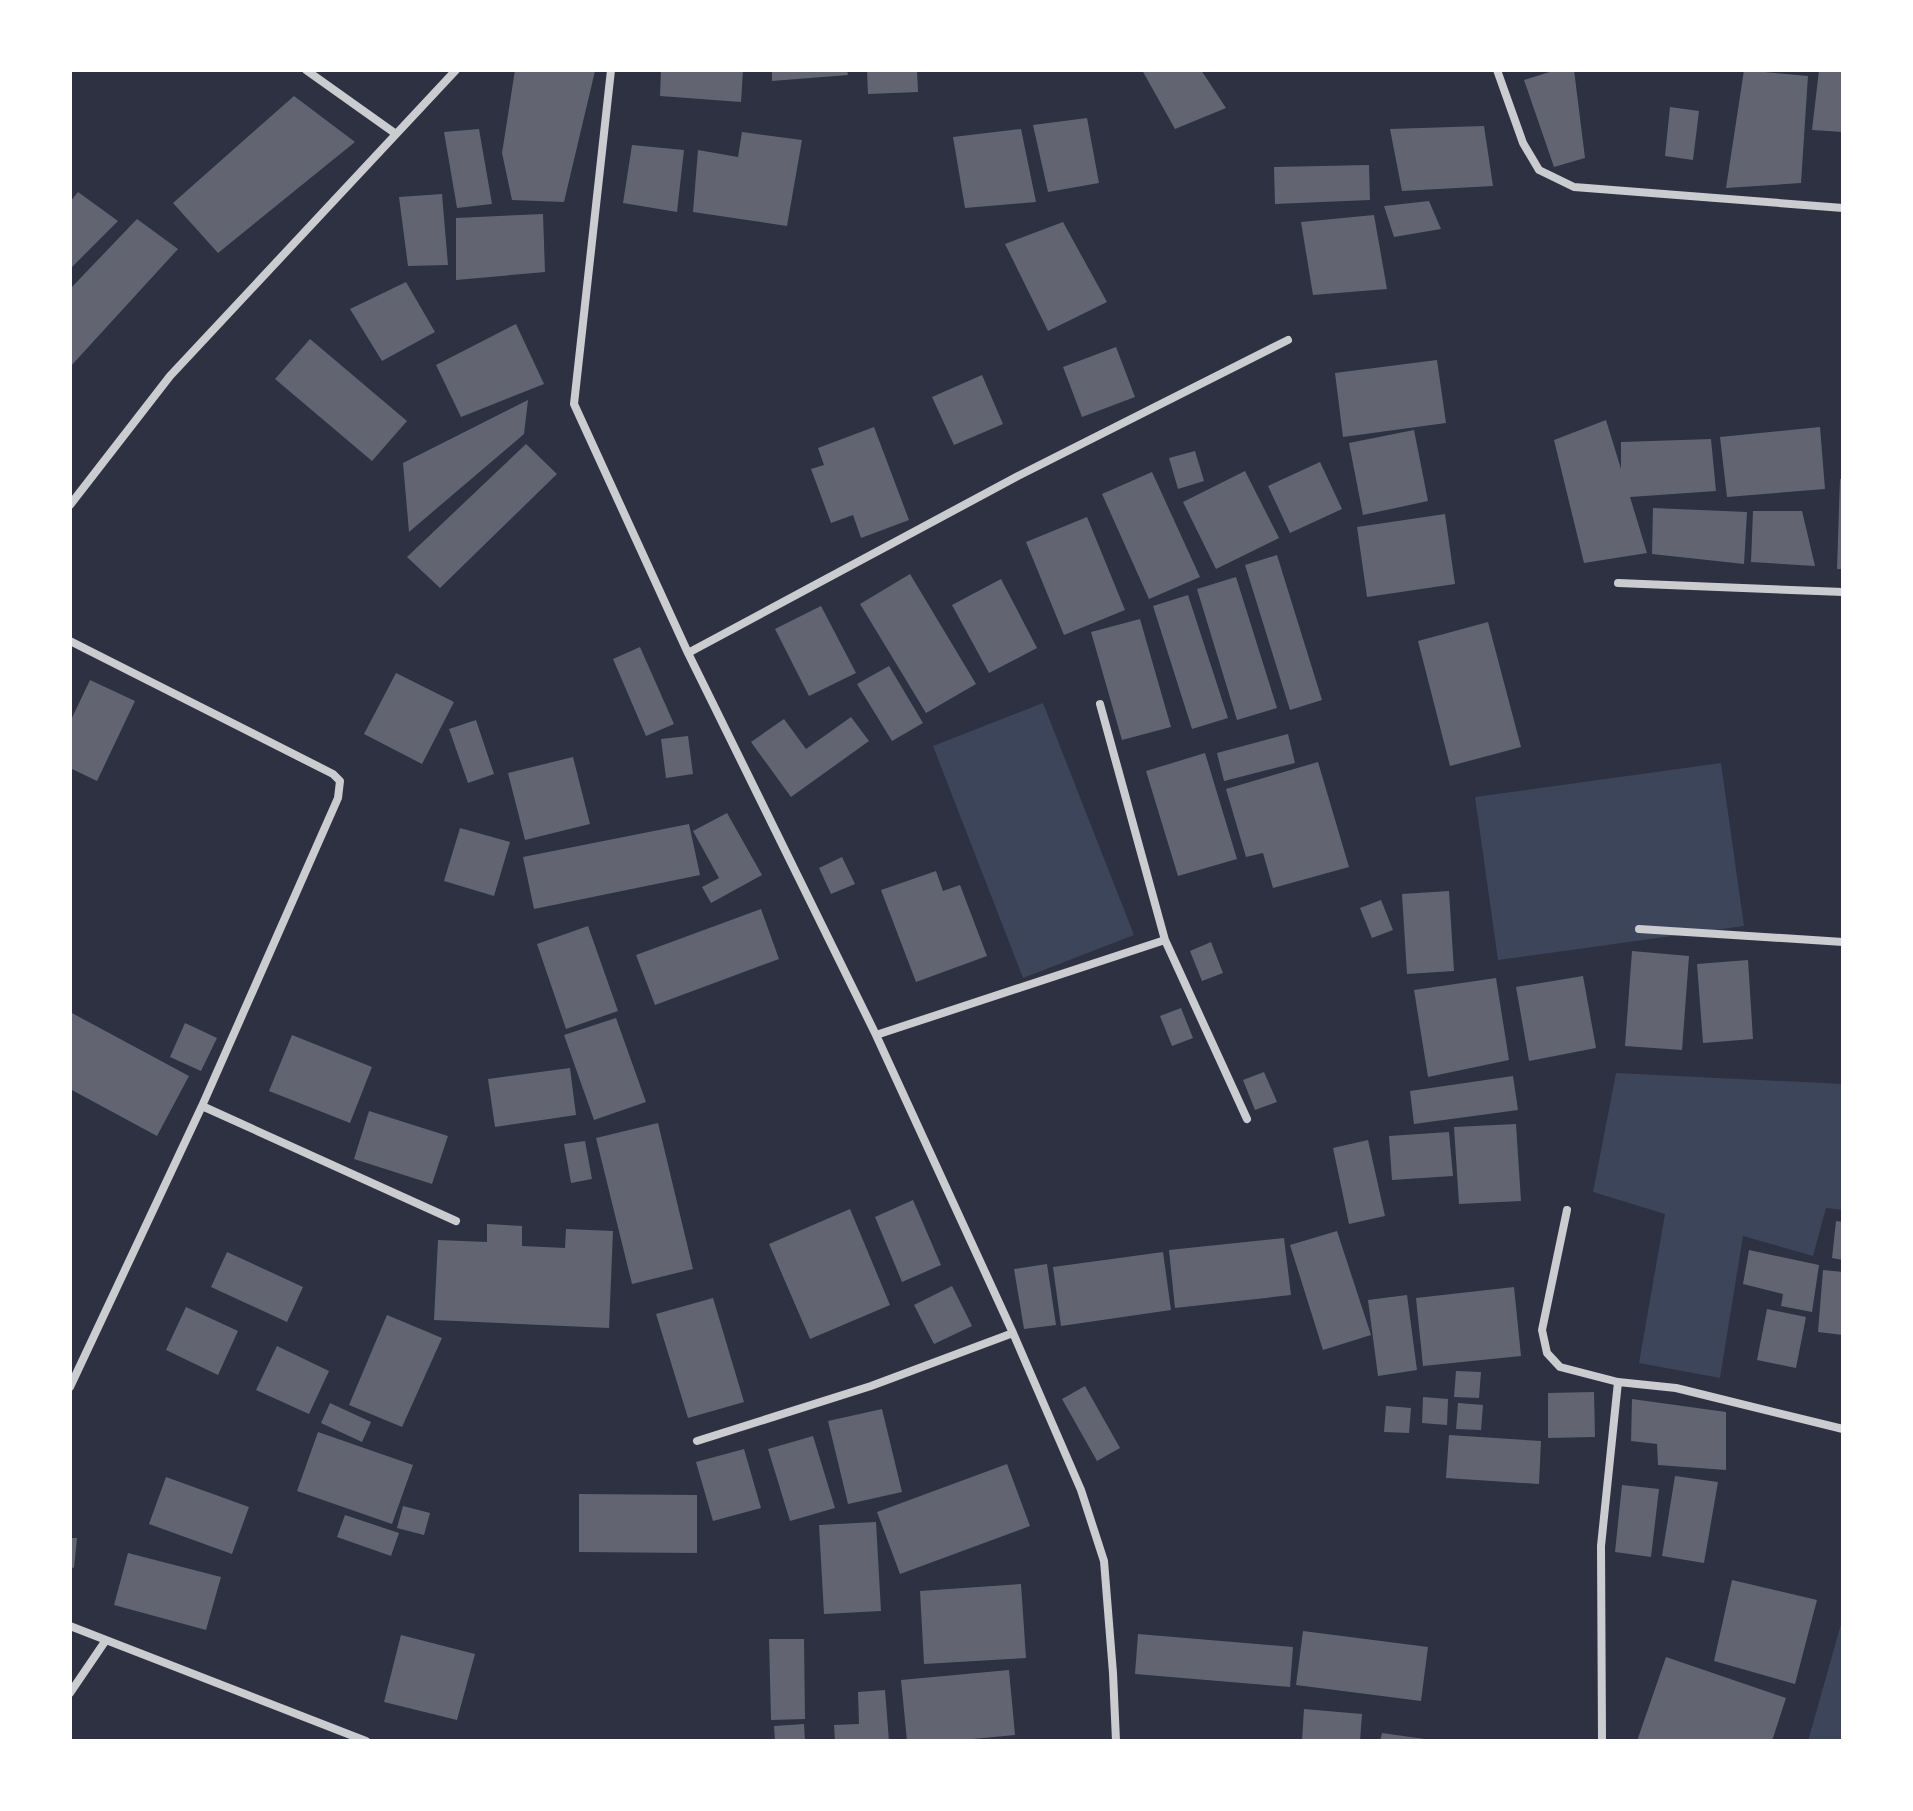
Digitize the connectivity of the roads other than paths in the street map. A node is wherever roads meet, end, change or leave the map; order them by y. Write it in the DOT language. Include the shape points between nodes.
graph roads {
  1 [pos="306,70"];
  2 [pos="456,70"];
  3 [pos="611,70"];
  4 [pos="1497,70"];
  5 [pos="396,134"];
  6 [pos="1843,208"];
  7 [pos="1288,340"];
  8 [pos="70,505"];
  9 [pos="1618,583"];
  10 [pos="1843,592"];
  11 [pos="70,641"];
  12 [pos="688,653"];
  13 [pos="1100,704"];
  14 [pos="1639,929"];
  15 [pos="1165,940"];
  16 [pos="1843,942"];
  17 [pos="876,1035"];
  18 [pos="202,1106"];
  19 [pos="1247,1119"];
  20 [pos="1567,1210"];
  21 [pos="456,1221"];
  22 [pos="1013,1333"];
  23 [pos="1618,1382"];
  24 [pos="70,1387"];
  25 [pos="1843,1429"];
  26 [pos="697,1441"];
  27 [pos="70,1626"];
  28 [pos="106,1640"];
  29 [pos="70,1693"];
  30 [pos="366,1741"];
  31 [pos="1116,1741"];
  32 [pos="1602,1741"];
  1 -- 5 [label="street"];
  2 -- 5 [label="street"];
  3 -- 12 [label="street" via="574,404"];
  4 -- 6 [label="street" via="1523,143 1539,170 1574,187"];
  5 -- 8 [label="street" via="170,376"];
  7 -- 12 [label="street" via="1018,476"];
  9 -- 10 [label="street"];
  11 -- 18 [label="street" via="340,781 338,798"];
  12 -- 17 [label="street"];
  13 -- 15 [label="street"];
  14 -- 16 [label="street"];
  15 -- 17 [label="street"];
  15 -- 19 [label="street"];
  17 -- 22 [label="street"];
  18 -- 21 [label="street"];
  18 -- 24 [label="street"];
  20 -- 23 [label="street" via="1542,1330 1547,1353 1560,1367"];
  22 -- 26 [label="street" via="871,1386"];
  22 -- 31 [label="street" via="1081,1490 1104,1561"];
  23 -- 25 [label="street" via="1676,1388"];
  23 -- 32 [label="street" via="1601,1546"];
  27 -- 28 [label="street"];
  28 -- 29 [label="street"];
  28 -- 30 [label="street"];
}
